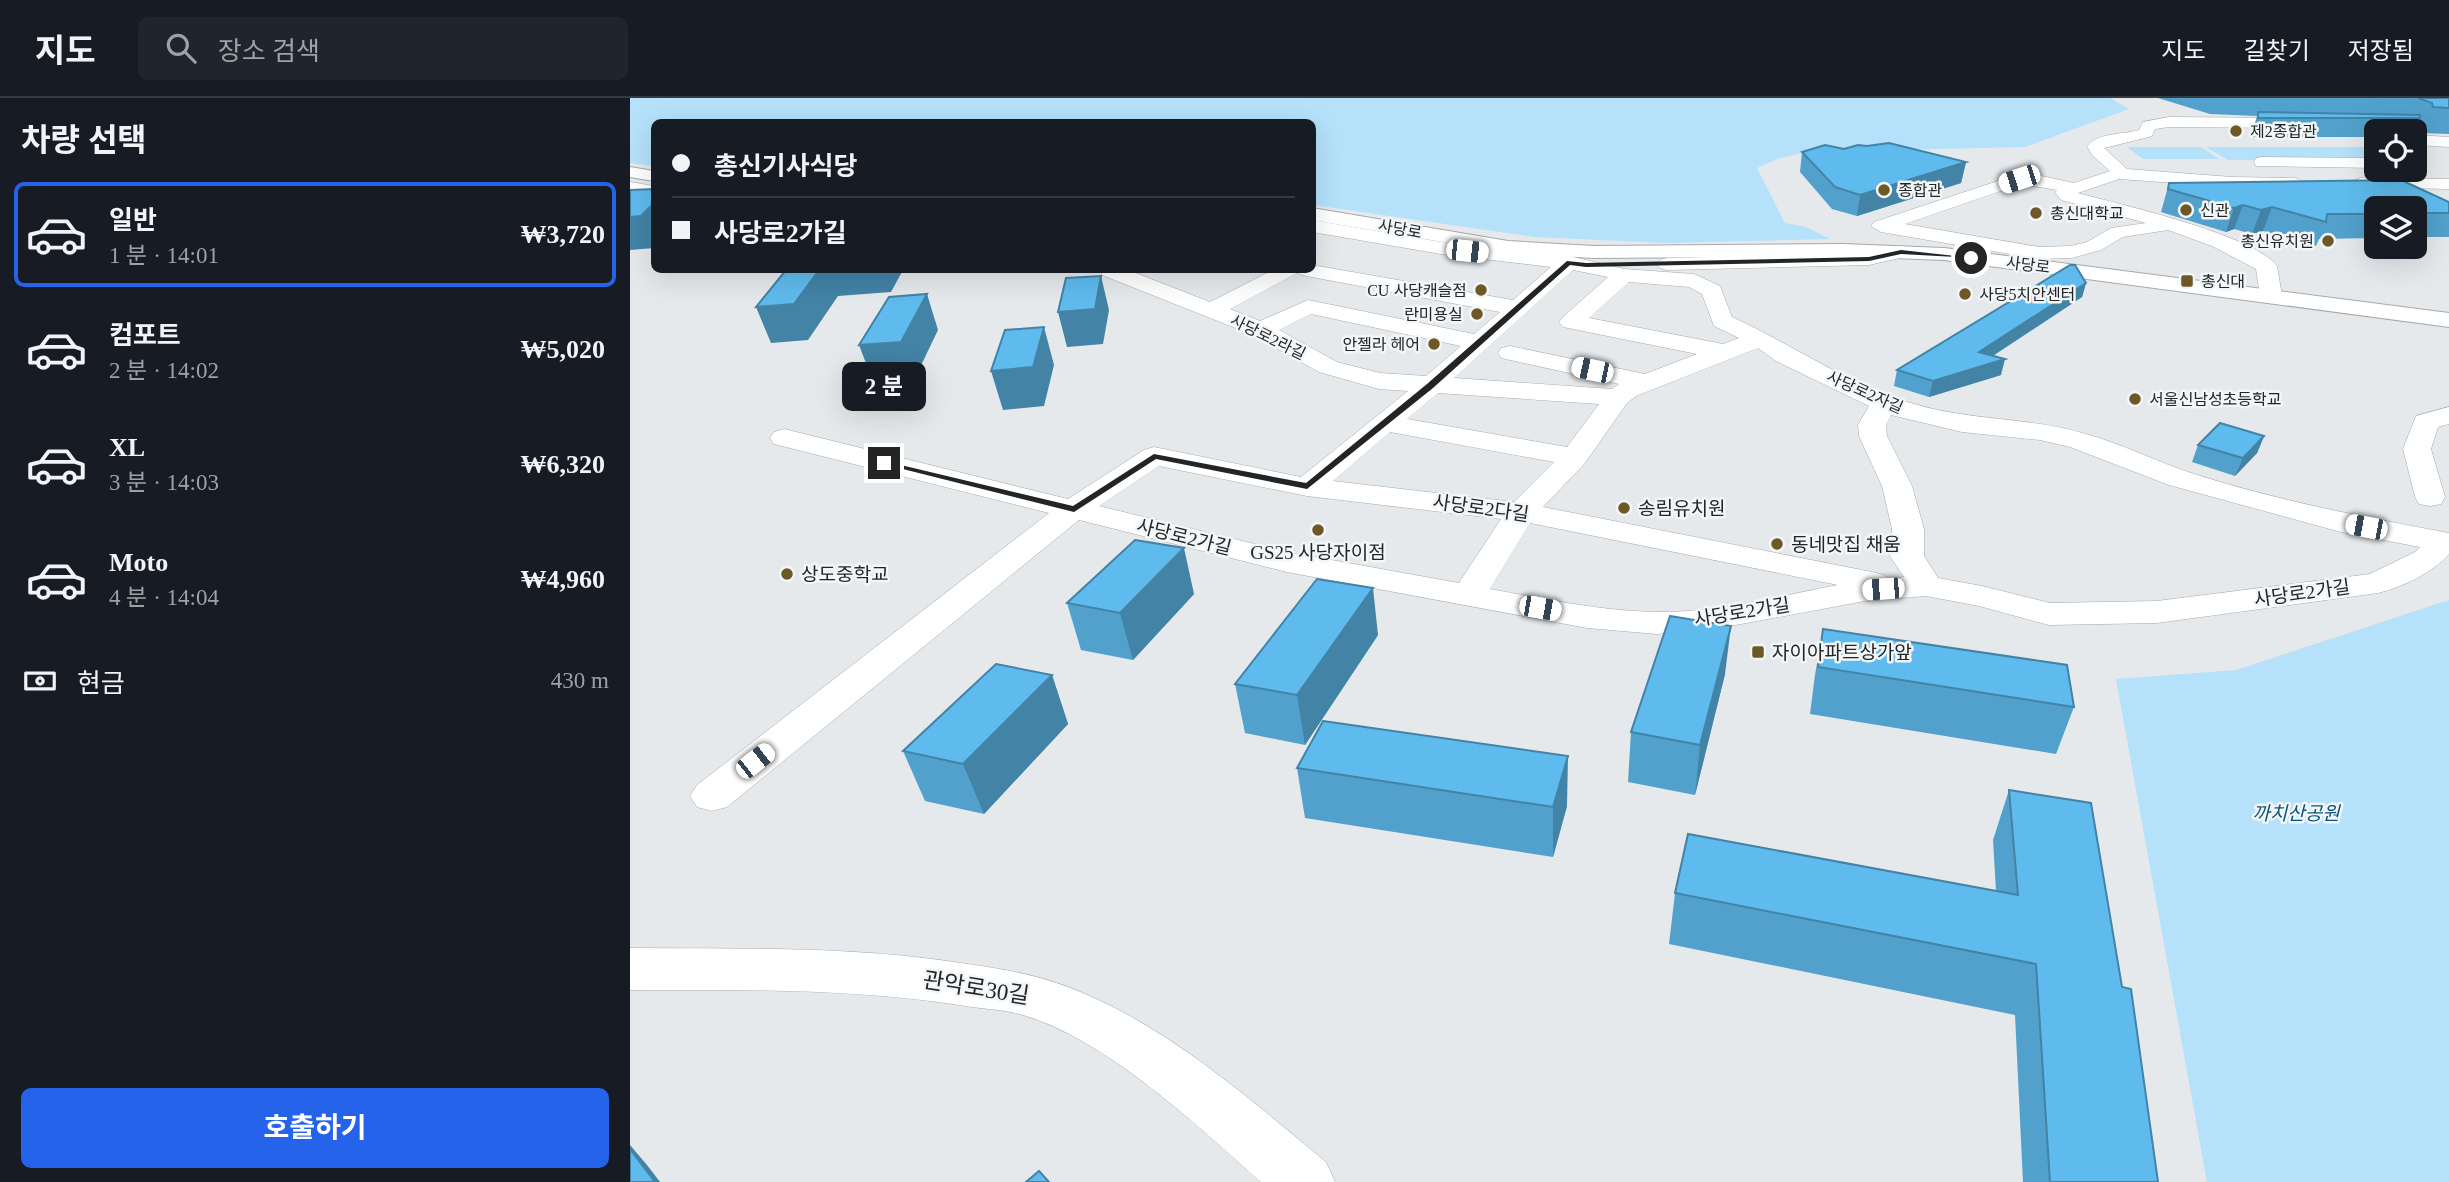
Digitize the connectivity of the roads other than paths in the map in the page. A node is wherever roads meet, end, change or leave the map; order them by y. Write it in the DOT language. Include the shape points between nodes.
graph roads {
  1 [pos="2294,107"];
  2 [pos="2240,108"];
  3 [pos="2327,124"];
  4 [pos="2136,138"];
  5 [pos="2308,139"];
  6 [pos="2104,140"];
  7 [pos="2241,162"];
  8 [pos="2364,163"];
  9 [pos="2214,164"];
  10 [pos="630,172"];
  11 [pos="2118,172"];
  12 [pos="651,176"];
  13 [pos="2098,179"];
  14 [pos="2314,183"];
  15 [pos="2341,183"];
  16 [pos="2449,184"];
  17 [pos="2065,186"];
  18 [pos="630,187"];
  19 [pos="651,190"];
  20 [pos="1316,215"];
  21 [pos="1316,227"];
  22 [pos="2179,227"];
  23 [pos="1909,230"];
  24 [pos="1357,234"];
  25 [pos="1901,252"];
  26 [pos="1316,255"];
  27 [pos="1577,264"];
  28 [pos="1316,272"];
  29 [pos="1118,273"];
  30 [pos="1283,273"];
  31 [pos="1624,275"];
  32 [pos="2271,296"];
  33 [pos="1518,308"];
  34 [pos="1211,310"];
  35 [pos="2449,320"];
  36 [pos="1261,330"];
  37 [pos="1758,339"];
  38 [pos="1479,342"];
  39 [pos="1725,352"];
  40 [pos="1510,353"];
  41 [pos="1647,382"];
  42 [pos="1430,386"];
  43 [pos="1617,397"];
  44 [pos="1884,403"];
  45 [pos="2449,415"];
  46 [pos="1384,423"];
  47 [pos="784,438"];
  48 [pos="1575,457"];
  49 [pos="1307,486"];
  50 [pos="2439,497"];
  51 [pos="1074,509"];
  52 [pos="1521,512"];
  53 [pos="2446,542"];
  54 [pos="1913,587"];
  55 [pos="1469,595"];
  56 [pos="712,796"];
  57 [pos="630,969"];
  58 [pos="1305,1182"];
  1 -- 2 [label="street" via="2264,113"];
  3 -- 4 [label="street" via="2169,122 2148,125 2146,133"];
  4 -- 5 [label="street"];
  4 -- 6 [label="street"];
  6 -- 11 [label="street" via="2095,146"];
  6 -- 13 [label="street" via="2078,146 2098,168"];
  7 -- 8 [label="street"];
  9 -- 11 [label="street"];
  10 -- 12 [label="main road"];
  11 -- 13 [label="street"];
  11 -- 14 [label="street" via="2232,182"];
  13 -- 17 [label="street"];
  15 -- 16 [label="street"];
  17 -- 22 [label="street" via="2067,196"];
  17 -- 23 [label="street"];
  17 -- 23 [label="street" via="2019,179 1881,226"];
  18 -- 19 [label="street"];
  20 -- 25 [label="main road, 사당로" via="1508,247 1594,252"];
  21 -- 24 [label="street, 사당로2자길"];
  22 -- 23 [label="street" via="2118,232 2094,246 2039,253"];
  22 -- 32 [label="street" via="2240,250 2266,267"];
  24 -- 26 [label="street"];
  24 -- 27 [label="street, 사당로2자길"];
  25 -- 27 [label="street" via="1869,259"];
  25 -- 32 [label="main road, 사당로"];
  27 -- 31 [label="street, 사당로2자길"];
  27 -- 33 [label="street"];
  28 -- 33 [label="street"];
  29 -- 34 [label="street, 사당로2라길"];
  30 -- 34 [label="street"];
  31 -- 37 [label="street, 사당로2자길" via="1705,286 1712,291 1722,321"];
  31 -- 39 [label="street" via="1571,322"];
  32 -- 35 [label="main road, 사당로"];
  33 -- 38 [label="street"];
  34 -- 36 [label="street, 사당로2라길"];
  36 -- 38 [label="street" via="1308,307"];
  36 -- 42 [label="street, 사당로2라길" via="1328,367 1379,381"];
  37 -- 39 [label="street"];
  37 -- 44 [label="street, 사당로2자길"];
  38 -- 42 [label="street"];
  39 -- 41 [label="street"];
  40 -- 41 [label="street"];
  41 -- 43 [label="street"];
  42 -- 43 [label="street, 사당로2라길"];
  42 -- 46 [label="street"];
  43 -- 48 [label="street"];
  44 -- 53 [label="street, 사당로2자길" via="1962,424 2078,440 2180,479 2341,522"];
  44 -- 54 [label="street" via="1872,425 1873,436 1897,486 1908,529"];
  45 -- 50 [label="lane" via="2426,422 2417,449"];
  46 -- 48 [label="street"];
  46 -- 49 [label="street"];
  47 -- 51 [label="street, 사당로2가길"];
  48 -- 52 [label="street"];
  49 -- 51 [label="street, 사당로2다길" via="1154,456"];
  49 -- 52 [label="street, 사당로2다길"];
  50 -- 53 [label="street"];
  51 -- 55 [label="street, 사당로2가길" via="1287,562"];
  51 -- 56 [label="street, 사당로2다길"];
  52 -- 54 [label="street, 사당로2다길"];
  52 -- 55 [label="street"];
  53 -- 54 [label="street, 사당로2가길" via="2427,559 2378,583 2157,612 2049,614 1982,596"];
  54 -- 55 [label="street, 사당로2가길" via="1865,590 1714,618 1657,623 1587,617"];
  57 -- 58 [label="street, 관악로30길" via="779,970 934,979 1034,996 1119,1035 1161,1062"];
}
